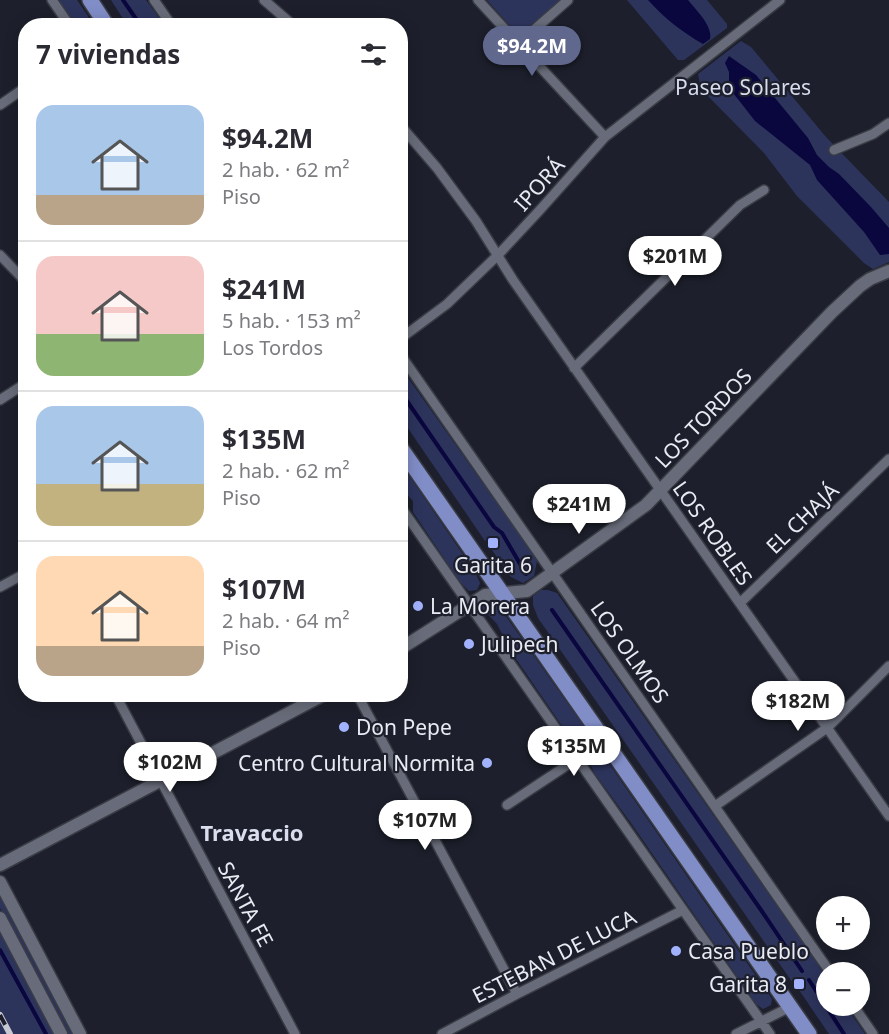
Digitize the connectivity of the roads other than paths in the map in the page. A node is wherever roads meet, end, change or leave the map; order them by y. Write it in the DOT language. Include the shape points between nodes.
graph roads {
  1 [pos="52,0"];
  2 [pos="90,0"];
  3 [pos="154,0"];
  4 [pos="264,0"];
  5 [pos="478,0"];
  6 [pos="568,0"];
  7 [pos="780,0"];
  8 [pos="64,18"];
  9 [pos="102,18"];
  10 [pos="166,18"];
  11 [pos="285,18"];
  12 [pos="519,43"];
  13 [pos="18,93"];
  14 [pos="0,105"];
  15 [pos="889,123"];
  16 [pos="408,134"];
  17 [pos="605,137"];
  18 [pos="834,150"];
  19 [pos="764,190"];
  20 [pos="0,255"];
  21 [pos="498,255"];
  22 [pos="889,271"];
  23 [pos="18,274"];
  24 [pos="408,333"];
  25 [pos="408,365"];
  26 [pos="574,368"];
  27 [pos="18,388"];
  28 [pos="0,400"];
  29 [pos="408,458"];
  30 [pos="889,459"];
  31 [pos="661,490"];
  32 [pos="408,517"];
  33 [pos="552,572"];
  34 [pos="18,577"];
  35 [pos="0,587"];
  36 [pos="503,593"];
  37 [pos="740,603"];
  38 [pos="469,604"];
  39 [pos="408,644"];
  40 [pos="889,666"];
  41 [pos="119,702"];
  42 [pos="311,702"];
  43 [pos="361,702"];
  44 [pos="827,728"];
  45 [pos="607,743"];
  46 [pos="579,760"];
  47 [pos="161,781"];
  48 [pos="507,805"];
  49 [pos="715,806"];
  50 [pos="889,816"];
  51 [pos="0,866"];
  52 [pos="0,882"];
  53 [pos="683,910"];
  54 [pos="0,918"];
  55 [pos="823,962"];
  56 [pos="517,994"];
  57 [pos="790,1007"];
  58 [pos="861,1016"];
  59 [pos="761,1022"];
  60 [pos="454,1031"];
  61 [pos="61,1034"];
  62 [pos="80,1034"];
  63 [pos="295,1034"];
  64 [pos="442,1034"];
  65 [pos="736,1034"];
  66 [pos="770,1034"];
  67 [pos="809,1034"];
  68 [pos="873,1034"];
  1 -- 8 [label="street"];
  2 -- 9 [label="main road"];
  3 -- 10 [label="street"];
  4 -- 11 [label="street"];
  5 -- 12 [label="street"];
  6 -- 12 [label="street"];
  7 -- 17 [label="street, IPORÁ"];
  12 -- 17 [label="street"];
  13 -- 14 [label="street"];
  15 -- 18 [label="street"];
  16 -- 21 [label="street, LOS ROBLES" via="437,168"];
  17 -- 21 [label="street, IPORÁ"];
  19 -- 26 [label="street" via="740,205"];
  20 -- 23 [label="street"];
  21 -- 24 [label="street, IPORÁ" via="447,304"];
  21 -- 26 [label="street, LOS ROBLES"];
  22 -- 31 [label="street, LOS TORDOS" via="853,292"];
  25 -- 33 [label="street, LOS OLMOS"];
  26 -- 31 [label="street, LOS ROBLES"];
  27 -- 28 [label="street"];
  29 -- 36 [label="main road"];
  30 -- 37 [label="street, EL CHAJÁ"];
  31 -- 33 [label="street, LOS TORDOS"];
  31 -- 37 [label="street, LOS ROBLES"];
  32 -- 38 [label="street"];
  33 -- 36 [label="street, LOS TORDOS" via="527,591"];
  33 -- 49 [label="street, LOS OLMOS"];
  34 -- 35 [label="street"];
  36 -- 38 [label="street, LOS TORDOS" via="484,595"];
  36 -- 45 [label="main road"];
  37 -- 44 [label="street, LOS ROBLES"];
  38 -- 39 [label="street, LOS TORDOS"];
  38 -- 46 [label="street"];
  40 -- 44 [label="street"];
  41 -- 47 [label="street, SANTA FE"];
  42 -- 47 [label="street"];
  43 -- 56 [label="street"];
  44 -- 49 [label="street"];
  44 -- 50 [label="street, LOS ROBLES"];
  45 -- 46 [label="street"];
  45 -- 57 [label="main road"];
  46 -- 48 [label="street"];
  46 -- 53 [label="street"];
  47 -- 51 [label="street"];
  47 -- 63 [label="street, SANTA FE"];
  49 -- 55 [label="street, LOS OLMOS"];
  52 -- 62 [label="street"];
  53 -- 56 [label="street, ESTEBAN DE LUCA"];
  53 -- 59 [label="street"];
  54 -- 61 [label="street"];
  56 -- 60 [label="street, ESTEBAN DE LUCA"];
  57 -- 59 [label="street"];
  57 -- 67 [label="main road"];
  58 -- 68 [label="street"];
  59 -- 65 [label="street"];
  59 -- 66 [label="street"];
  60 -- 64 [label="street, ESTEBAN DE LUCA"];
}
